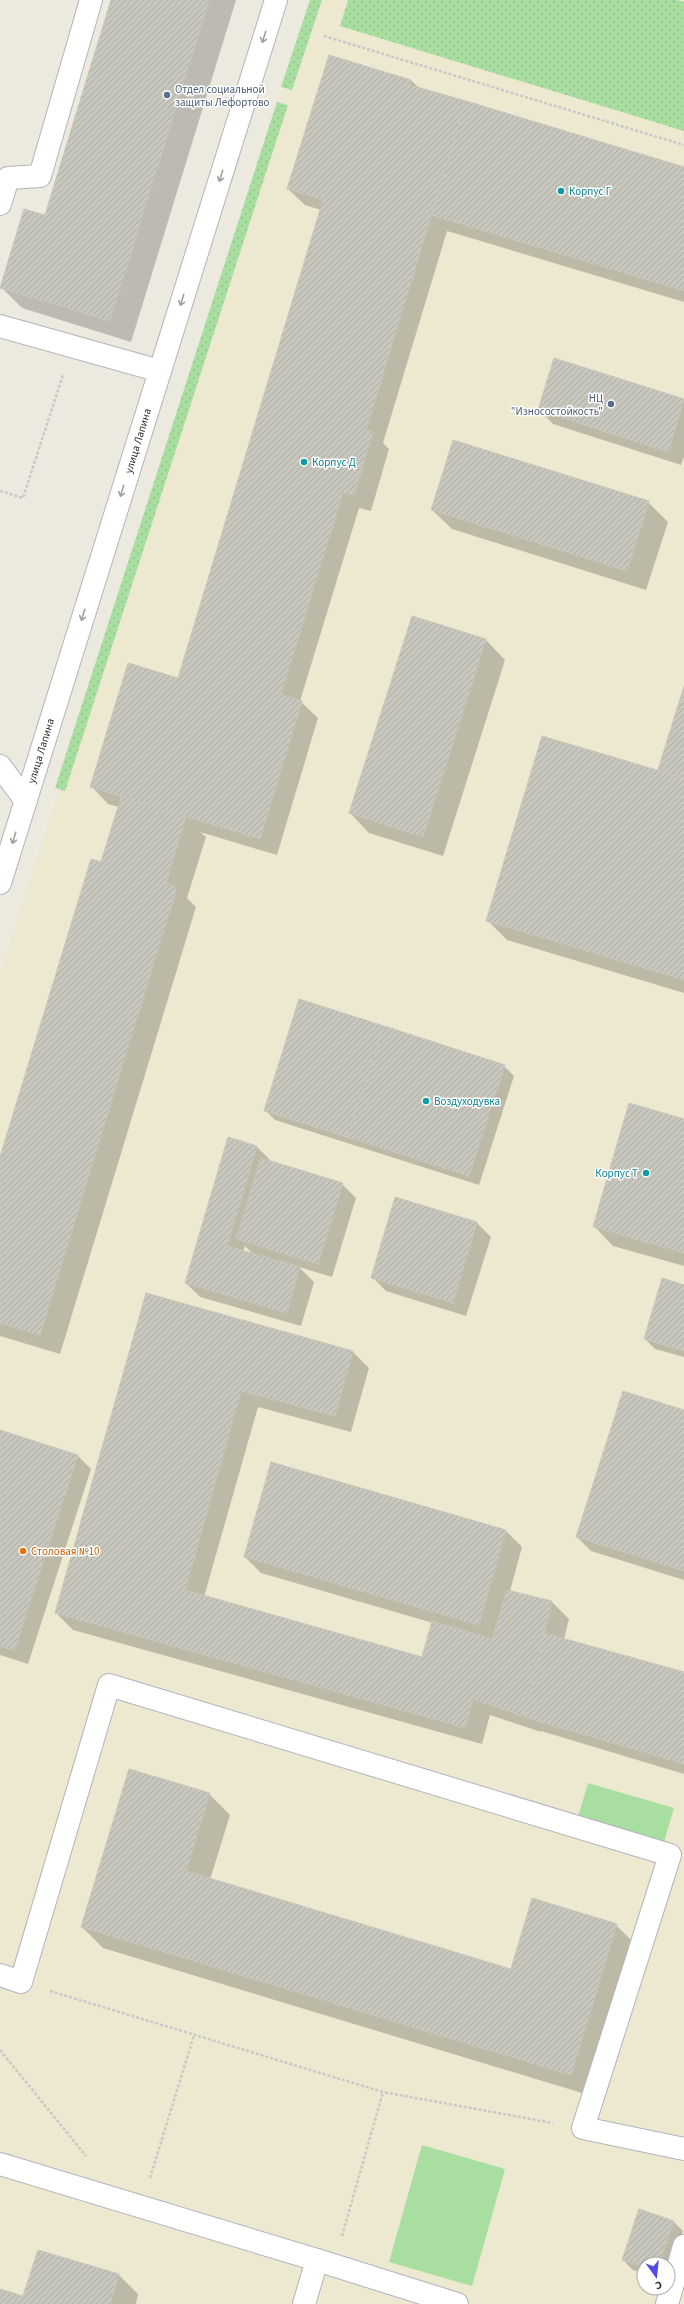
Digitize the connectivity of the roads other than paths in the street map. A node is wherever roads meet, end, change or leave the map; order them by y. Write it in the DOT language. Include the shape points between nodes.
graph roads {
  1 [pos="91,0"];
  2 [pos="276,0"];
  3 [pos="0,204"];
  4 [pos="0,326"];
  5 [pos="160,371"];
  6 [pos="0,766"];
  7 [pos="26,801"];
  8 [pos="0,883"];
  9 [pos="0,1975"];
  10 [pos="684,2149"];
  11 [pos="0,2164"];
  12 [pos="684,2246"];
  13 [pos="325,2263"];
  14 [pos="304,2304"];
  15 [pos="458,2304"];
  16 [pos="667,2304"];
  1 -- 3 [label="street" via="40,176 8,178"];
  2 -- 5 [label="street, улица Лапина, one-way"];
  4 -- 5 [label="street"];
  5 -- 7 [label="street, улица Лапина, one-way"];
  6 -- 7 [label="street"];
  7 -- 8 [label="street, улица Лапина, one-way"];
  9 -- 10 [label="street" via="21,1982 109,1685 670,1855 583,2128"];
  11 -- 13 [label="street"];
  12 -- 16 [label="street"];
  13 -- 14 [label="street"];
  13 -- 15 [label="street"];
}
